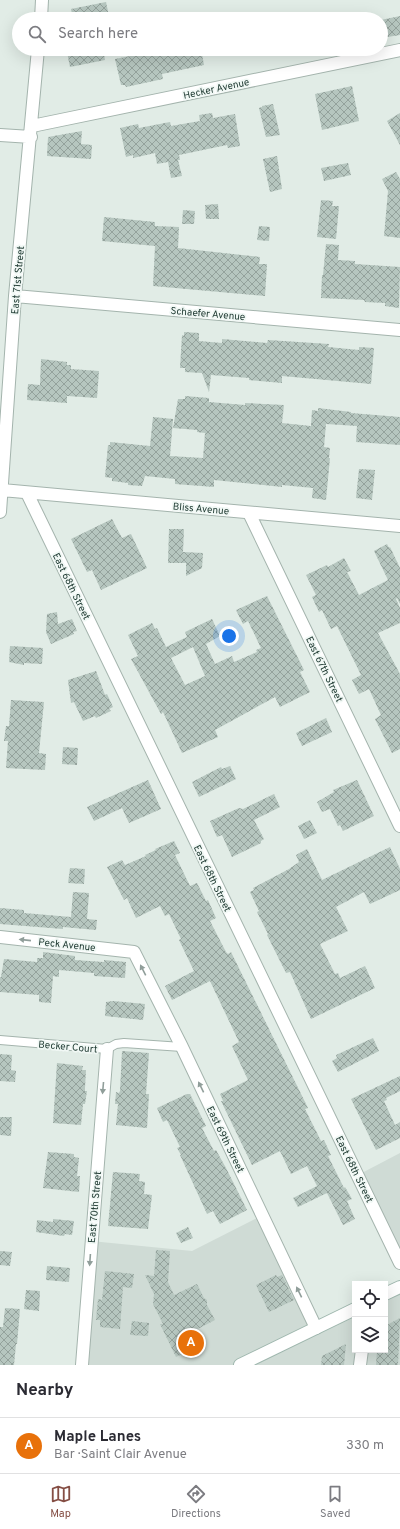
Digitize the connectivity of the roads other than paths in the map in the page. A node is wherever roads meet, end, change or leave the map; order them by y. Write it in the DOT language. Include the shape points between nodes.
graph roads {
  1 [pos="42,0"];
  2 [pos="41,12"];
  3 [pos="400,50"];
  4 [pos="388,53"];
  5 [pos="37,56"];
  6 [pos="373,56"];
  7 [pos="31,132"];
  8 [pos="0,135"];
  9 [pos="16,296"];
  10 [pos="400,330"];
  11 [pos="4,399"];
  12 [pos="2,490"];
  13 [pos="27,493"];
  14 [pos="0,512"];
  15 [pos="249,512"];
  16 [pos="400,526"];
  17 [pos="400,826"];
  18 [pos="0,937"];
  19 [pos="134,952"];
  20 [pos="0,1040"];
  21 [pos="182,1047"];
  22 [pos="107,1049"];
  23 [pos="400,1262"];
  24 [pos="400,1287"];
  25 [pos="388,1293"];
  26 [pos="352,1310"];
  27 [pos="316,1328"];
  28 [pos="362,1353"];
  29 [pos="82,1365"];
  30 [pos="240,1365"];
  31 [pos="360,1365"];
  1 -- 2 [label="street"];
  3 -- 4 [label="street, Hecker Avenue"];
  5 -- 7 [label="street, East 71st Street"];
  6 -- 7 [label="street, Hecker Avenue"];
  7 -- 8 [label="street, Hecker Avenue"];
  7 -- 9 [label="street, East 71st Street"];
  9 -- 10 [label="street, Schaefer Avenue"];
  9 -- 11 [label="street, East 71st Street"];
  11 -- 12 [label="street, East 71st Street"];
  12 -- 13 [label="street, Bliss Avenue"];
  12 -- 14 [label="street, East 71st Street"];
  13 -- 15 [label="street, Bliss Avenue"];
  13 -- 23 [label="street, East 68th Street"];
  15 -- 16 [label="street, Bliss Avenue"];
  15 -- 17 [label="street, East 67th Street"];
  19 -- 18 [label="street, Peck Avenue, one-way"];
  21 -- 19 [label="street, East 69th Street, one-way"];
  20 -- 22 [label="lane, Becker Court"];
  21 -- 22 [label="lane, Becker Court" via="124,1043"];
  27 -- 21 [label="street, East 69th Street, one-way"];
  22 -- 29 [label="street, East 70th Street, one-way"];
  24 -- 25 [label="street"];
  26 -- 27 [label="street"];
  27 -- 30 [label="street"];
  28 -- 31 [label="street"];
}
